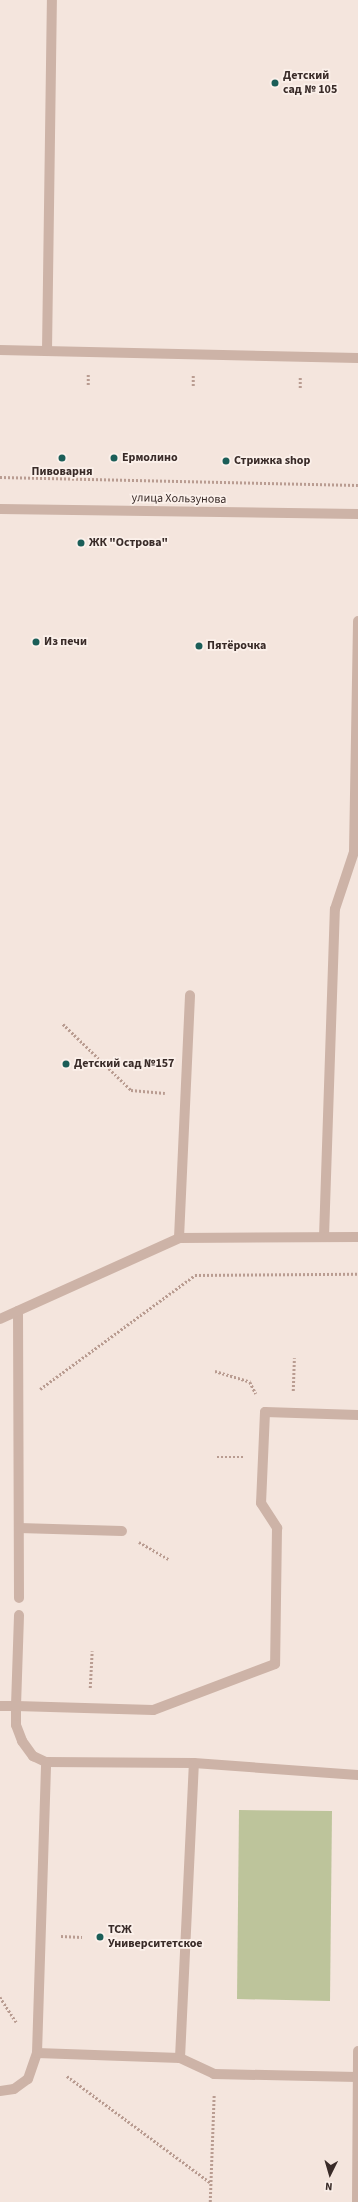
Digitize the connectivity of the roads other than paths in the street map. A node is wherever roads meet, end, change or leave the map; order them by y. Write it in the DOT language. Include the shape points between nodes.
graph roads {
  1 [pos="52,0"];
  2 [pos="0,350"];
  3 [pos="47,351"];
  4 [pos="358,358"];
  5 [pos="0,509"];
  6 [pos="358,514"];
  7 [pos="358,621"];
  8 [pos="358,626"];
  9 [pos="356,852"];
  10 [pos="190,995"];
  11 [pos="324,1237"];
  12 [pos="358,1237"];
  13 [pos="179,1238"];
  14 [pos="18,1311"];
  15 [pos="0,1320"];
  16 [pos="358,1415"];
  17 [pos="19,1528"];
  18 [pos="122,1531"];
  19 [pos="20,1598"];
  20 [pos="19,1615"];
  21 [pos="0,1706"];
  22 [pos="16,1706"];
  23 [pos="46,1762"];
  24 [pos="194,1764"];
  25 [pos="358,1775"];
  26 [pos="358,2051"];
  27 [pos="37,2053"];
  28 [pos="180,2058"];
  29 [pos="357,2077"];
  30 [pos="0,2091"];
  31 [pos="357,2202"];
  1 -- 3 [label="street"];
  2 -- 3 [label="street"];
  3 -- 4 [label="street"];
  5 -- 6 [label="street, улица Хользунова"];
  7 -- 8 [label="street"];
  8 -- 9 [label="street"];
  9 -- 11 [label="street" via="335,909"];
  10 -- 13 [label="street"];
  11 -- 12 [label="street"];
  11 -- 13 [label="street"];
  13 -- 14 [label="street"];
  14 -- 15 [label="street"];
  14 -- 17 [label="street"];
  16 -- 22 [label="street" via="265,1412 261,1503 277,1528 275,1664 153,1710"];
  17 -- 18 [label="street"];
  17 -- 19 [label="street"];
  20 -- 22 [label="street"];
  21 -- 22 [label="street"];
  22 -- 23 [label="street" via="16,1725 22,1741 33,1756"];
  23 -- 24 [label="street"];
  23 -- 27 [label="street"];
  24 -- 25 [label="street"];
  24 -- 28 [label="street"];
  26 -- 29 [label="street"];
  27 -- 28 [label="street"];
  27 -- 30 [label="street" via="28,2079 14,2089"];
  28 -- 29 [label="street" via="214,2074"];
  29 -- 31 [label="street"];
}
